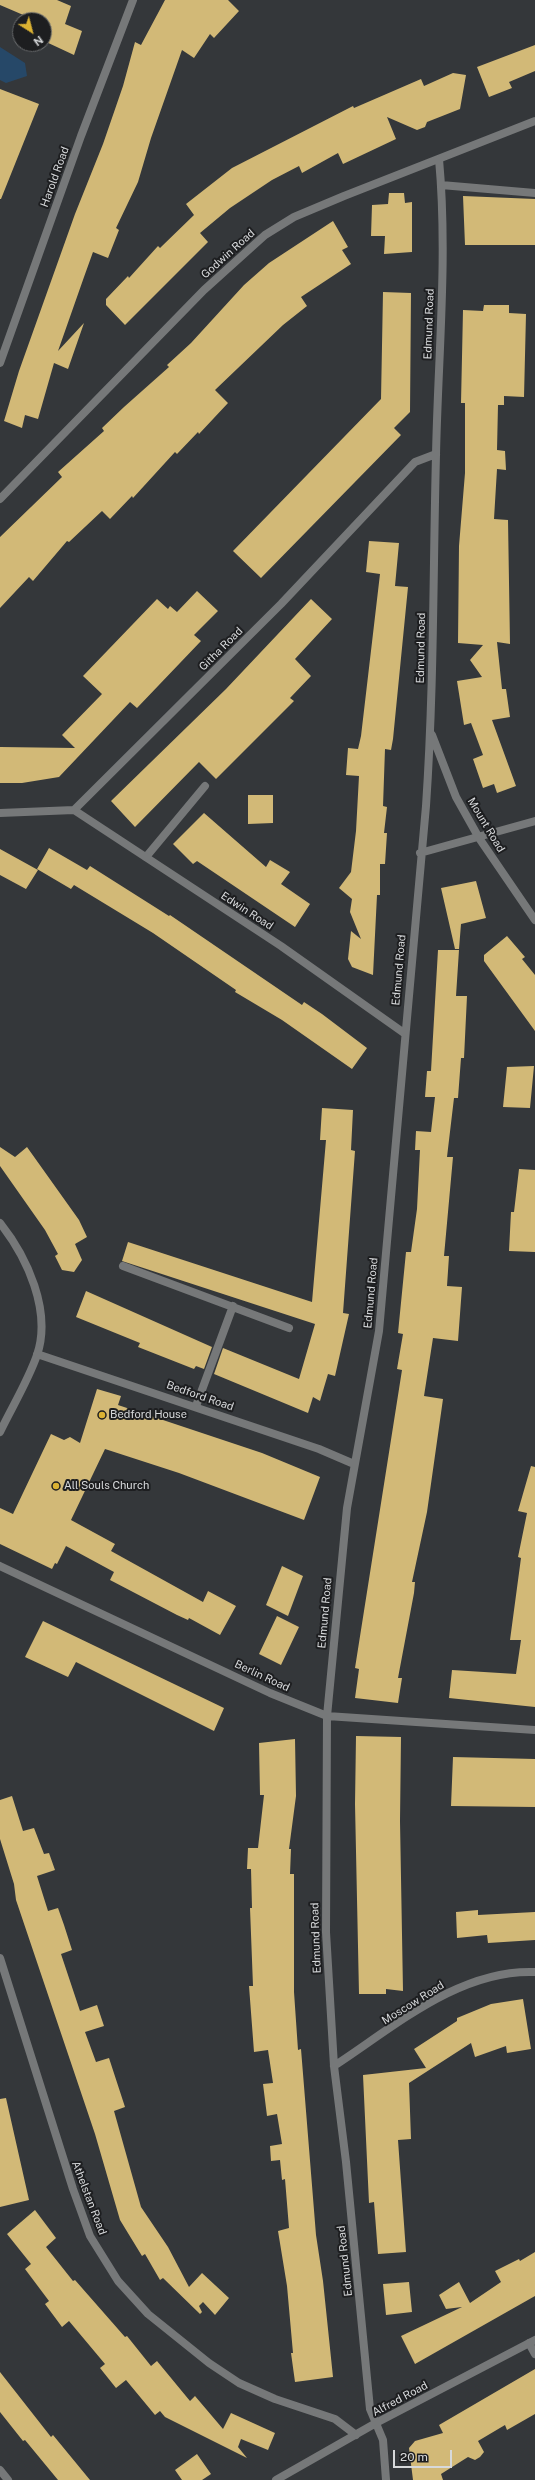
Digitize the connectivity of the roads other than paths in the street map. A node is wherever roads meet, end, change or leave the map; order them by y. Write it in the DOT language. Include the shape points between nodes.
graph roads {
  1 [pos="133,0"];
  2 [pos="535,121"];
  3 [pos="439,159"];
  4 [pos="441,185"];
  5 [pos="535,193"];
  6 [pos="0,364"];
  7 [pos="436,454"];
  8 [pos="0,499"];
  9 [pos="431,732"];
  10 [pos="205,786"];
  11 [pos="74,810"];
  12 [pos="0,813"];
  13 [pos="535,821"];
  14 [pos="479,838"];
  15 [pos="420,853"];
  16 [pos="146,857"];
  17 [pos="535,920"];
  18 [pos="404,1033"];
  19 [pos="0,1223"];
  20 [pos="123,1266"];
  21 [pos="233,1306"];
  22 [pos="289,1328"];
  23 [pos="37,1354"];
  24 [pos="196,1406"];
  25 [pos="0,1432"];
  26 [pos="354,1464"];
  27 [pos="0,1566"];
  28 [pos="327,1716"];
  29 [pos="535,1730"];
  30 [pos="0,1958"];
  31 [pos="535,1972"];
  32 [pos="334,2066"];
  33 [pos="532,2341"];
  34 [pos="535,2354"];
  35 [pos="376,2423"];
  36 [pos="356,2435"];
  37 [pos="0,2470"];
  38 [pos="8,2480"];
  39 [pos="276,2480"];
  40 [pos="386,2480"];
  1 -- 6 [label="street, Harold Road"];
  2 -- 3 [label="street, Godwin Road"];
  3 -- 4 [label="street, Edmund Road"];
  3 -- 8 [label="street, Godwin Road" via="344,196 294,218 265,235 204,290"];
  4 -- 5 [label="street"];
  4 -- 7 [label="street, Edmund Road" via="443,252"];
  7 -- 9 [label="street, Edmund Road"];
  7 -- 11 [label="street, Githa Road" via="415,462 281,604"];
  9 -- 14 [label="street, Mount Road" via="456,797"];
  9 -- 15 [label="street, Edmund Road"];
  10 -- 16 [label="street"];
  11 -- 12 [label="street"];
  11 -- 16 [label="street, Edwin Road"];
  13 -- 14 [label="street"];
  14 -- 15 [label="street"];
  14 -- 17 [label="street, Mount Road"];
  15 -- 18 [label="street, Edmund Road"];
  16 -- 18 [label="street, Edwin Road" via="281,946"];
  18 -- 26 [label="street, Edmund Road" via="379,1331"];
  19 -- 23 [label="street" via="21,1254 35,1288 42,1326"];
  20 -- 21 [label="street"];
  21 -- 22 [label="street"];
  21 -- 24 [label="street"];
  23 -- 24 [label="street, Bedford Road"];
  23 -- 25 [label="street"];
  24 -- 26 [label="street, Bedford Road" via="319,1449"];
  26 -- 28 [label="street, Edmund Road" via="338,1586"];
  27 -- 28 [label="street, Berlin Road" via="270,1693"];
  28 -- 29 [label="street, Berlin Road"];
  28 -- 32 [label="street, Edmund Road" via="326,1932"];
  30 -- 36 [label="street, Athelstan Road" via="90,2236 118,2281 148,2314 215,2367 240,2383 275,2399 335,2419"];
  31 -- 32 [label="street, Moscow Road" via="524,1971 459,1988 432,2002"];
  32 -- 35 [label="street, Edmund Road" via="370,2409"];
  33 -- 34 [label="street"];
  33 -- 35 [label="street, Alfred Road"];
  35 -- 36 [label="street, Alfred Road"];
  35 -- 40 [label="street, Edmund Road" via="383,2440"];
  36 -- 39 [label="street, Alfred Road"];
  37 -- 38 [label="street"];
}
